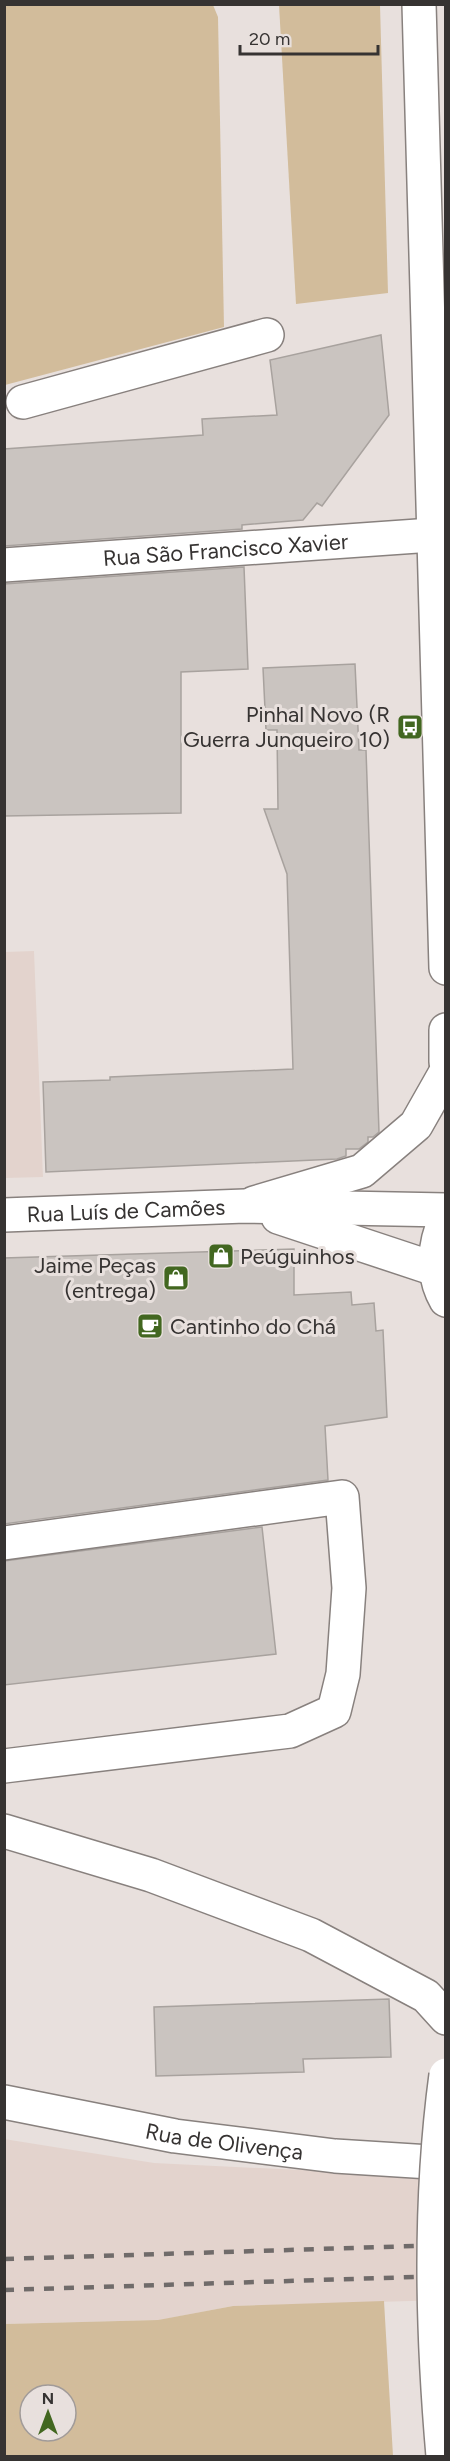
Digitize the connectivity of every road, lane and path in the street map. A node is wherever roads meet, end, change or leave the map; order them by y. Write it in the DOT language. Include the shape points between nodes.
graph roads {
  1 [pos="419,4"];
  2 [pos="435,302"];
  3 [pos="267,334"];
  4 [pos="23,402"];
  5 [pos="440,534"];
  6 [pos="4,565"];
  7 [pos="446,968"];
  8 [pos="446,1029"];
  9 [pos="446,1062"];
  10 [pos="446,1072"];
  11 [pos="245,1206"];
  12 [pos="446,1210"];
  13 [pos="4,1215"];
  14 [pos="446,1218"];
  15 [pos="435,1269"];
  16 [pos="446,1300"];
  17 [pos="4,1543"];
  18 [pos="4,1766"];
  19 [pos="4,1830"];
  20 [pos="446,2018"];
  21 [pos="446,2075"];
  22 [pos="4,2102"];
  23 [pos="446,2163"];
  24 [pos="443,2457"];
  1 -- 2 [label="street"];
  2 -- 5 [label="street"];
  3 -- 4 [label="street"];
  5 -- 6 [label="street, Rua São Francisco Xavier"];
  5 -- 7 [label="street"];
  8 -- 9 [label="street"];
  10 -- 11 [label="street" via="416,1125 362,1171"];
  11 -- 12 [label="street"];
  11 -- 13 [label="street, Rua Luís de Camões"];
  11 -- 15 [label="street"];
  14 -- 15 [label="street" via="437,1238"];
  15 -- 16 [label="street"];
  17 -- 18 [label="street" via="342,1497 349,1588 343,1674 334,1711 290,1731"];
  19 -- 20 [label="street" via="151,1875 311,1935 426,1996"];
  21 -- 24 [label="street, bridge" via="435,2193 433,2291"];
  22 -- 23 [label="street, Rua de Olivença" via="176,2136 335,2156"];
}
